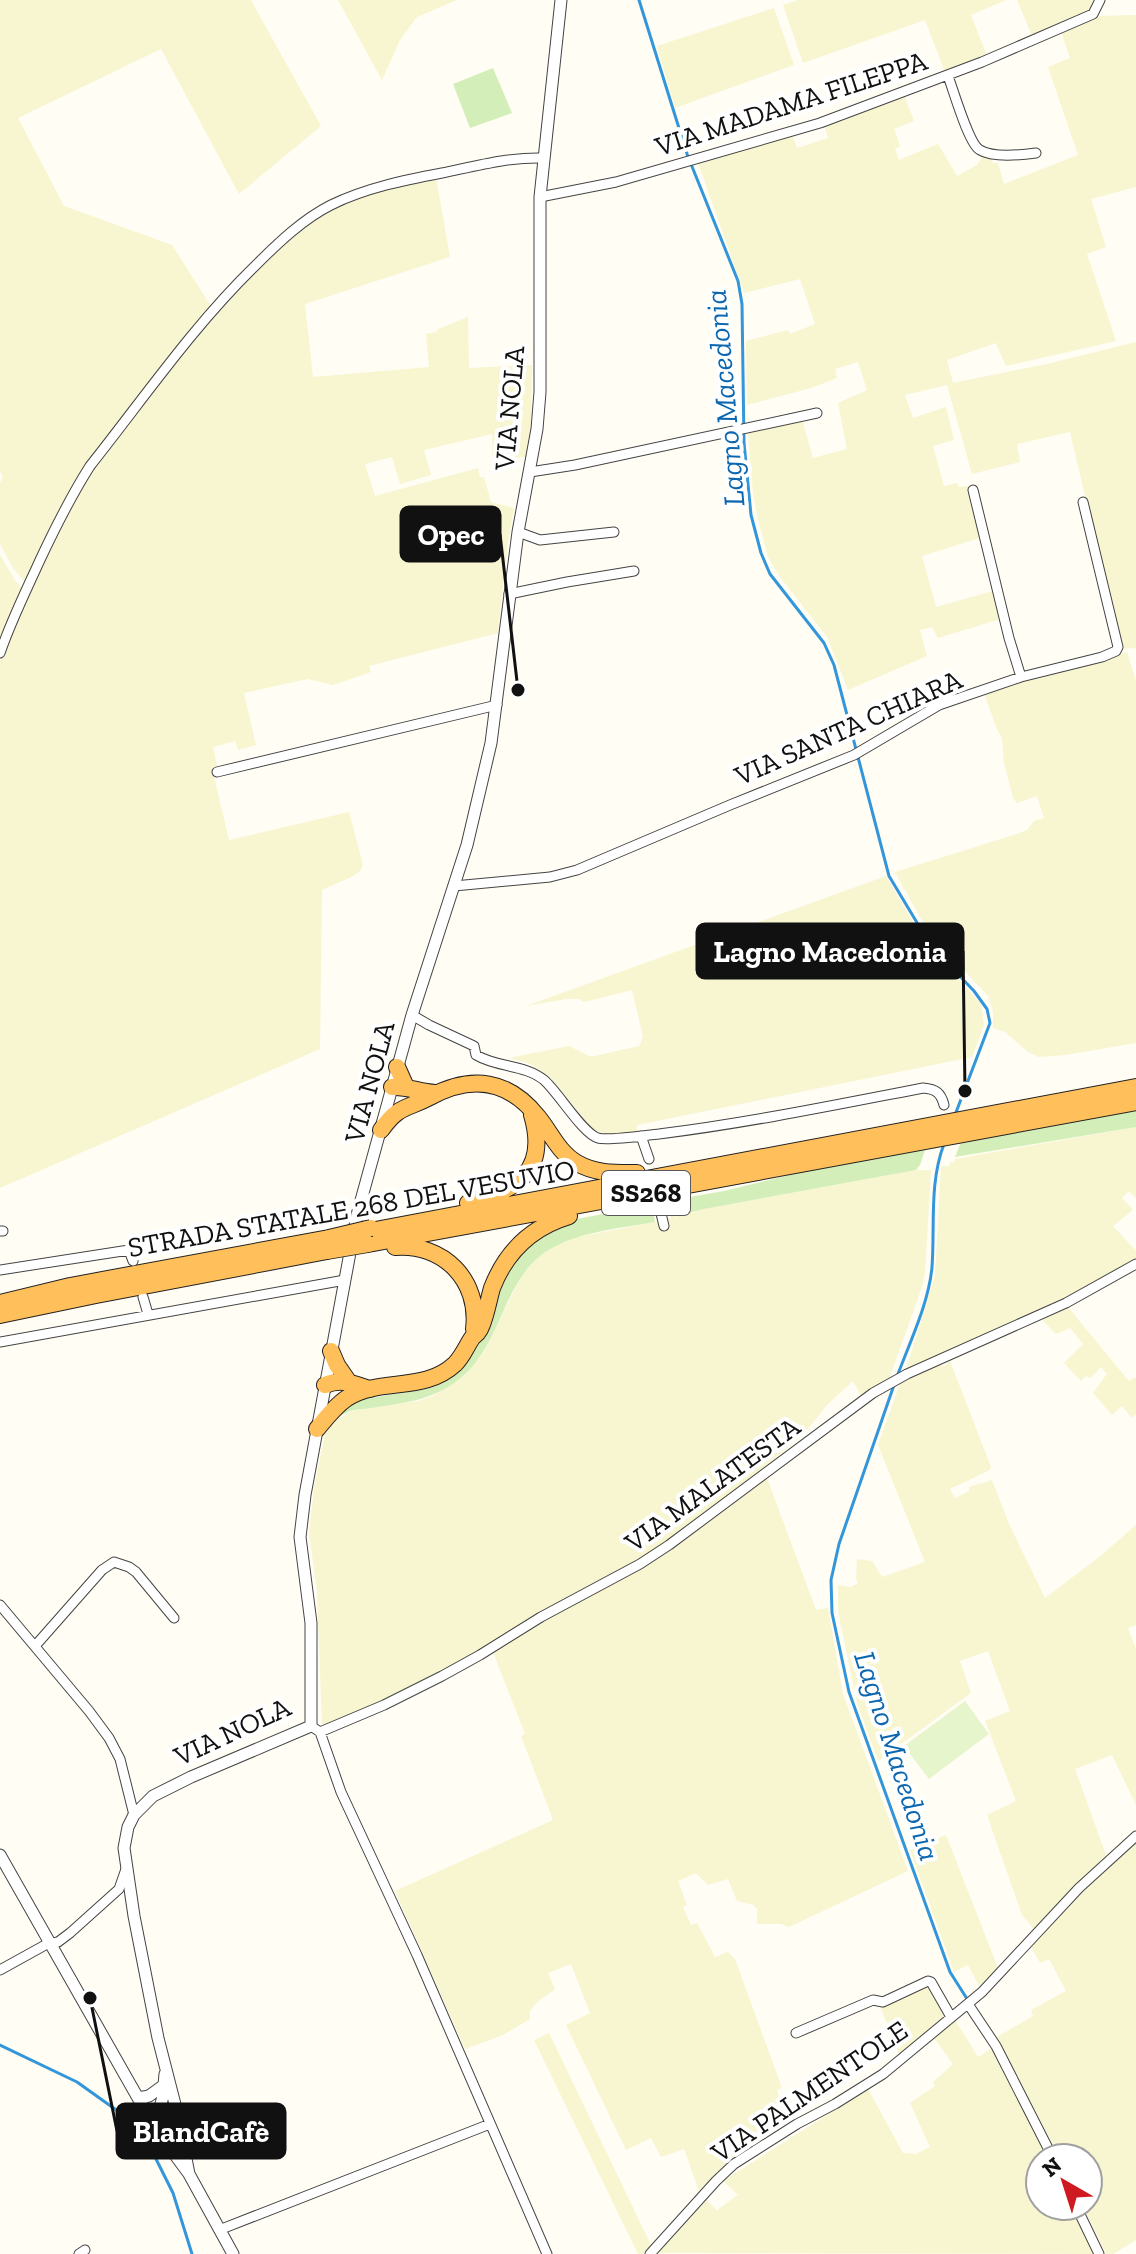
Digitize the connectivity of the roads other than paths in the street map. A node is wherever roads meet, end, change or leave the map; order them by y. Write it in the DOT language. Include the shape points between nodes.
graph roads {
  1 [pos="561,0"];
  2 [pos="1100,0"];
  3 [pos="948,76"];
  4 [pos="1036,153"];
  5 [pos="543,158"];
  6 [pos="540,197"];
  7 [pos="817,413"];
  8 [pos="530,472"];
  9 [pos="973,490"];
  10 [pos="1083,502"];
  11 [pos="518,532"];
  12 [pos="614,532"];
  13 [pos="634,571"];
  14 [pos="509,594"];
  15 [pos="0,653"];
  16 [pos="1021,677"];
  17 [pos="497,705"];
  18 [pos="217,772"];
  19 [pos="454,886"];
  20 [pos="412,1015"];
  21 [pos="397,1067"];
  22 [pos="1136,1087"];
  23 [pos="396,1089"];
  24 [pos="436,1093"];
  25 [pos="1136,1102"];
  26 [pos="944,1105"];
  27 [pos="411,1106"];
  28 [pos="528,1106"];
  29 [pos="967,1126"];
  30 [pos="381,1130"];
  31 [pos="926,1134"];
  32 [pos="641,1136"];
  33 [pos="770,1157"];
  34 [pos="649,1159"];
  35 [pos="667,1189"];
  36 [pos="659,1205"];
  37 [pos="664,1226"];
  38 [pos="369,1239"];
  39 [pos="327,1250"];
  40 [pos="133,1261"];
  41 [pos="1136,1264"];
  42 [pos="0,1270"];
  43 [pos="345,1280"];
  44 [pos="143,1297"];
  45 [pos="0,1303"];
  46 [pos="148,1314"];
  47 [pos="0,1315"];
  48 [pos="473,1337"];
  49 [pos="0,1342"];
  50 [pos="331,1351"];
  51 [pos="348,1381"];
  52 [pos="325,1387"];
  53 [pos="370,1389"];
  54 [pos="347,1398"];
  55 [pos="317,1429"];
  56 [pos="0,1605"];
  57 [pos="174,1618"];
  58 [pos="35,1646"];
  59 [pos="316,1729"];
  60 [pos="134,1815"];
  61 [pos="1136,1836"];
  62 [pos="0,1855"];
  63 [pos="126,1869"];
  64 [pos="51,1942"];
  65 [pos="0,1970"];
  66 [pos="968,2004"];
  67 [pos="951,2017"];
  68 [pos="796,2033"];
  69 [pos="166,2069"];
  70 [pos="164,2085"];
  71 [pos="138,2098"];
  72 [pos="177,2112"];
  73 [pos="490,2124"];
  74 [pos="157,2128"];
  75 [pos="1045,2142"];
  76 [pos="189,2174"];
  77 [pos="1084,2222"];
  78 [pos="219,2230"];
  79 [pos="233,2254"];
  80 [pos="547,2254"];
  81 [pos="650,2254"];
  82 [pos="1099,2254"];
  1 -- 5 [label="street, VIA NOLA"];
  2 -- 3 [label="street, VIA MADAMA FILEPPA" via="1093,14"];
  3 -- 4 [label="street" via="976,148 1001,155"];
  3 -- 6 [label="street, VIA MADAMA FILEPPA" via="758,142 616,182"];
  5 -- 6 [label="street, VIA NOLA"];
  5 -- 15 [label="street" via="508,159 362,193 331,205 283,238 216,307 90,466 50,539"];
  6 -- 8 [label="street, VIA NOLA" via="540,392"];
  7 -- 8 [label="street"];
  8 -- 11 [label="street, VIA NOLA"];
  9 -- 16 [label="street"];
  10 -- 16 [label="street, VIA SANTA CHIARA" via="1118,647 1102,657"];
  11 -- 12 [label="street" via="540,540"];
  11 -- 14 [label="street, VIA NOLA"];
  13 -- 14 [label="street"];
  14 -- 17 [label="street, VIA NOLA"];
  16 -- 19 [label="street, VIA SANTA CHIARA" via="939,705 854,755 577,870"];
  17 -- 18 [label="street"];
  17 -- 19 [label="street, VIA NOLA" via="475,818"];
  19 -- 20 [label="street, VIA NOLA"];
  20 -- 21 [label="street, VIA NOLA"];
  20 -- 32 [label="street" via="474,1046 485,1060 530,1071 597,1138"];
  21 -- 23 [label="highway"];
  22 -- 29 [label="highway, STRADA STATALE 268 DEL VESUVIO / SS268"];
  23 -- 24 [label="highway, SS268"];
  23 -- 27 [label="highway"];
  23 -- 30 [label="street, VIA NOLA"];
  24 -- 27 [label="highway, SS268"];
  24 -- 28 [label="highway, SS268" via="487,1083 508,1089"];
  25 -- 29 [label="highway, STRADA STATALE 268 DEL VESUVIO / SS268"];
  26 -- 32 [label="street" via="934,1089 923,1088"];
  27 -- 30 [label="highway, SS268" via="392,1115"];
  28 -- 33 [label="highway, SS268" via="561,1150 592,1171 639,1173"];
  28 -- 38 [label="highway, SS268" via="536,1153 516,1184"];
  29 -- 31 [label="highway, STRADA STATALE 268 DEL VESUVIO / SS268"];
  30 -- 43 [label="street, VIA NOLA"];
  31 -- 33 [label="highway, STRADA STATALE 268 DEL VESUVIO / SS268"];
  31 -- 35 [label="highway, STRADA STATALE 268 DEL VESUVIO / SS268"];
  32 -- 34 [label="street"];
  33 -- 38 [label="highway, STRADA STATALE 268 DEL VESUVIO / SS268"];
  35 -- 38 [label="highway, STRADA STATALE 268 DEL VESUVIO / SS268"];
  35 -- 48 [label="highway, SS268" via="552,1221 532,1233 501,1269"];
  36 -- 37 [label="street"];
  38 -- 39 [label="highway, STRADA STATALE 268 DEL VESUVIO / SS268, bridge"];
  38 -- 48 [label="highway, SS268" via="434,1252 453,1264 474,1306"];
  39 -- 45 [label="highway, STRADA STATALE 268 DEL VESUVIO / SS268" via="70,1286"];
  39 -- 47 [label="highway, STRADA STATALE 268 DEL VESUVIO / SS268"];
  40 -- 42 [label="street" via="129,1250"];
  41 -- 59 [label="street, VIA MALATESTA" via="1066,1303 883,1386 640,1564 442,1676 384,1705"];
  43 -- 46 [label="street"];
  43 -- 50 [label="street, VIA NOLA"];
  44 -- 46 [label="street"];
  46 -- 49 [label="street"];
  48 -- 53 [label="highway, SS268" via="443,1374"];
  50 -- 51 [label="highway"];
  50 -- 52 [label="street, VIA NOLA"];
  51 -- 52 [label="highway, SS268"];
  51 -- 53 [label="highway, SS268"];
  52 -- 54 [label="highway" via="334,1396"];
  52 -- 55 [label="street, VIA NOLA"];
  53 -- 54 [label="highway, SS268"];
  54 -- 55 [label="highway, SS268"];
  55 -- 59 [label="street, VIA NOLA" via="300,1537"];
  56 -- 58 [label="street"];
  57 -- 58 [label="street" via="136,1572 114,1562"];
  58 -- 60 [label="street" via="109,1738"];
  59 -- 60 [label="street, VIA NOLA" via="172,1786"];
  59 -- 73 [label="street"];
  60 -- 63 [label="street" via="124,1848"];
  61 -- 66 [label="street, VIA PALMENTOLE"];
  62 -- 64 [label="street"];
  63 -- 64 [label="street" via="119,1889 70,1933"];
  63 -- 69 [label="street"];
  64 -- 65 [label="street"];
  64 -- 71 [label="street"];
  66 -- 67 [label="street, VIA PALMENTOLE"];
  66 -- 75 [label="street" via="996,2046"];
  67 -- 68 [label="street" via="930,1981"];
  67 -- 81 [label="street, VIA PALMENTOLE" via="883,2074 734,2164"];
  69 -- 70 [label="street"];
  69 -- 72 [label="street"];
  70 -- 71 [label="street"];
  70 -- 74 [label="street"];
  71 -- 74 [label="street"];
  72 -- 74 [label="street"];
  72 -- 76 [label="street"];
  73 -- 78 [label="street"];
  73 -- 80 [label="street"];
  74 -- 76 [label="street"];
  76 -- 78 [label="street"];
  77 -- 82 [label="street"];
  78 -- 79 [label="street"];
}
